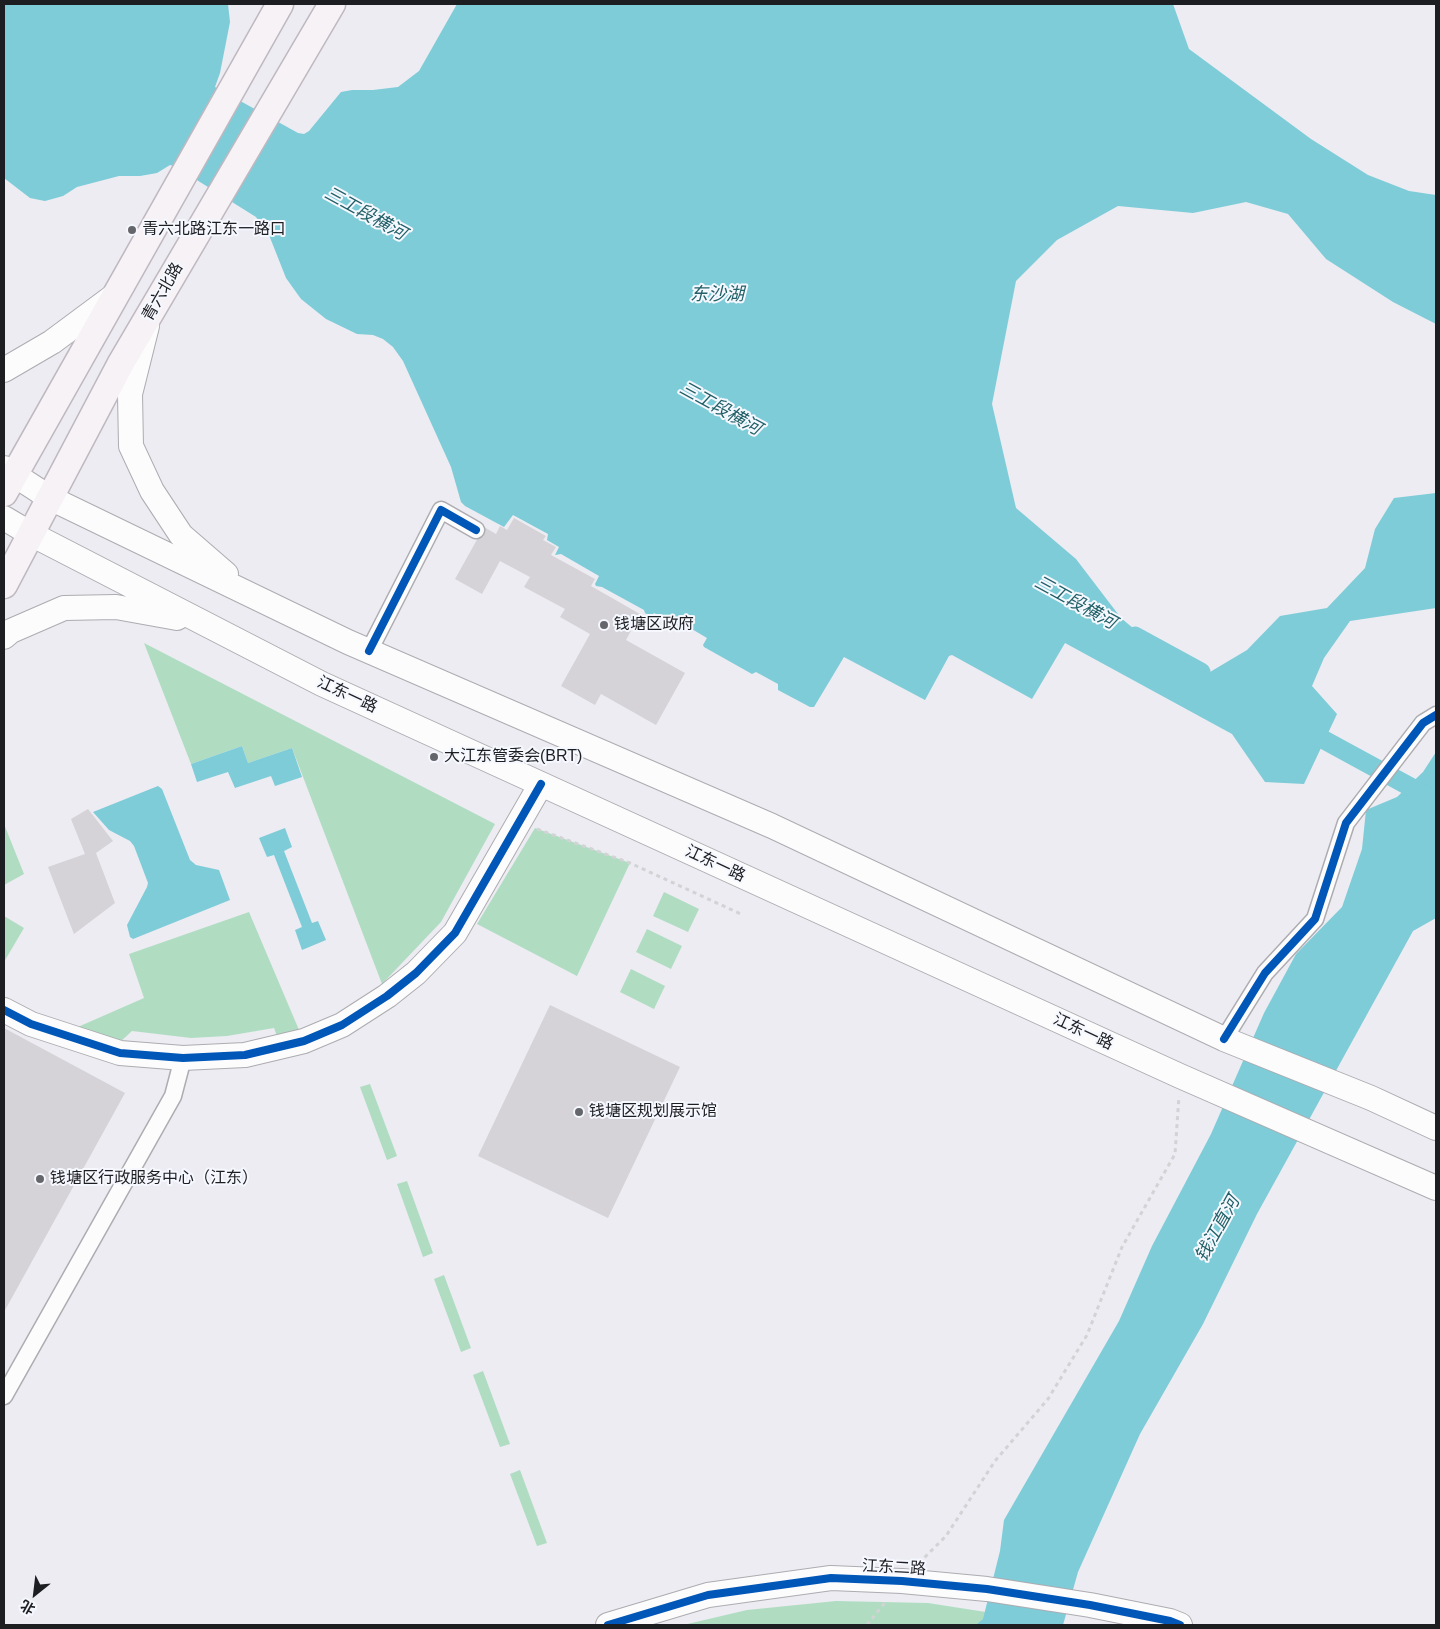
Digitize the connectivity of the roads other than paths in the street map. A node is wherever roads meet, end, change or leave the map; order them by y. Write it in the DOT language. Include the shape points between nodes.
graph roads {
  1 [pos="280,4"];
  2 [pos="332,4"];
  3 [pos="114,296"];
  4 [pos="150,315"];
  5 [pos="4,370"];
  6 [pos="7,479"];
  7 [pos="50,498"];
  8 [pos="4,518"];
  9 [pos="476,530"];
  10 [pos="31,534"];
  11 [pos="4,585"];
  12 [pos="248,594"];
  13 [pos="203,623"];
  14 [pos="4,637"];
  15 [pos="369,651"];
  16 [pos="1436,715"];
  17 [pos="541,784"];
  18 [pos="4,1010"];
  19 [pos="1234,1043"];
  20 [pos="182,1058"];
  21 [pos="1436,1128"];
  22 [pos="1436,1188"];
  23 [pos="4,1396"];
  24 [pos="608,1625"];
  25 [pos="1180,1625"];
  1 -- 3 [label="main road"];
  2 -- 4 [label="main road, 青六北路"];
  3 -- 5 [label="main road" via="52,342"];
  3 -- 6 [label="main road"];
  4 -- 7 [label="main road, 青六北路"];
  4 -- 12 [label="main road" via="130,394 131,446 152,491 180,534"];
  6 -- 7 [label="main road"];
  7 -- 10 [label="main road, 青六北路"];
  7 -- 12 [label="main road"];
  8 -- 10 [label="main road, 江东一路"];
  9 -- 15 [label="street" via="434,506"];
  10 -- 11 [label="main road, 青六北路"];
  10 -- 13 [label="main road, 江东一路"];
  12 -- 15 [label="main road"];
  13 -- 14 [label="main road" via="116,607 64,608"];
  13 -- 17 [label="main road, 江东一路" via="322,684"];
  15 -- 19 [label="main road" via="772,826"];
  16 -- 19 [label="street" via="1423,723 1346,823 1315,919 1265,973"];
  17 -- 20 [label="main road" via="455,933 416,973 387,996 342,1024 304,1040 244,1055"];
  17 -- 22 [label="main road, 江东一路" via="1180,1076"];
  18 -- 20 [label="main road" via="31,1024 120,1053"];
  19 -- 21 [label="main road"];
  20 -- 23 [label="street" via="173,1096"];
  24 -- 25 [label="main road, 江东二路" via="708,1595 830,1578 987,1589 1090,1605"];
}
